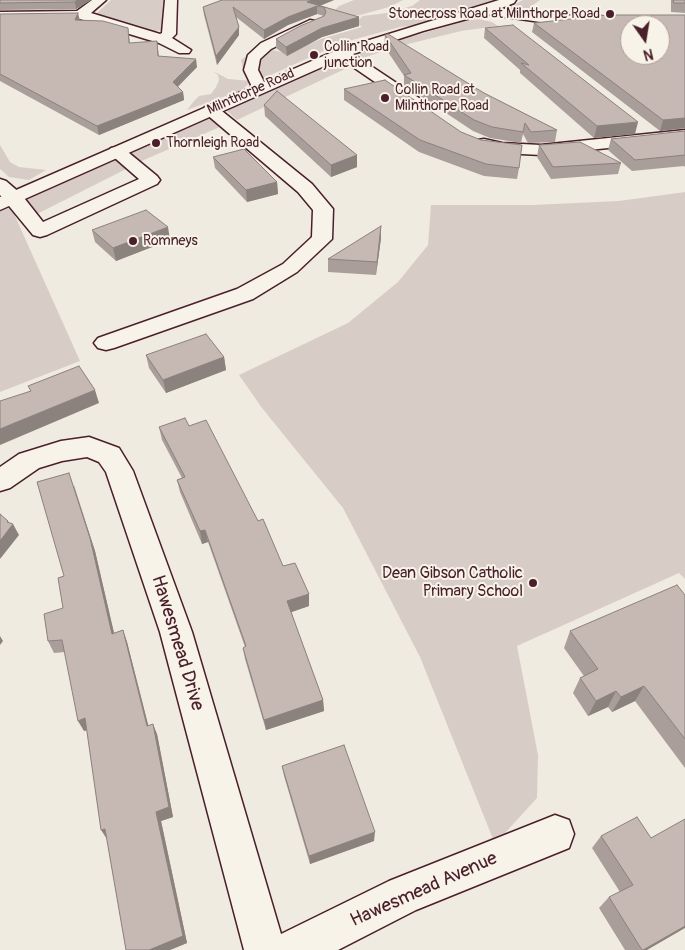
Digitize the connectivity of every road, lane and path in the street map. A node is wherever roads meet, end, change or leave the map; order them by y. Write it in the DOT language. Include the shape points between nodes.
graph roads {
  1 [pos="100,0"];
  2 [pos="172,0"];
  3 [pos="510,0"];
  4 [pos="484,10"];
  5 [pos="80,15"];
  6 [pos="0,16"];
  7 [pos="520,17"];
  8 [pos="318,20"];
  9 [pos="612,20"];
  10 [pos="520,33"];
  11 [pos="163,39"];
  12 [pos="184,50"];
  13 [pos="342,52"];
  14 [pos="259,88"];
  15 [pos="426,109"];
  16 [pos="211,110"];
  17 [pos="641,128"];
  18 [pos="685,135"];
  19 [pos="655,138"];
  20 [pos="472,139"];
  21 [pos="118,152"];
  22 [pos="0,185"];
  23 [pos="7,201"];
  24 [pos="106,343"];
  25 [pos="0,481"];
  26 [pos="555,834"];
  27 [pos="265,950"];
  28 [pos="294,950"];
  1 -- 5 [label="main road"];
  2 -- 11 [label="main road" via="169,34"];
  3 -- 4 [label="main road, Milnthorpe Road"];
  4 -- 7 [label="main road"];
  4 -- 13 [label="main road, Milnthorpe Road"];
  5 -- 6 [label="main road"];
  5 -- 11 [label="main road"];
  7 -- 9 [label="main road"];
  7 -- 10 [label="main road" via="514,26"];
  8 -- 14 [label="main road" via="266,46 253,58 251,70"];
  11 -- 12 [label="main road"];
  13 -- 14 [label="main road, Milnthorpe Road"];
  13 -- 15 [label="main road"];
  14 -- 16 [label="main road, Milnthorpe Road"];
  16 -- 21 [label="main road, Milnthorpe Road"];
  16 -- 24 [label="main road" via="311,195 323,209 322,239 290,268 245,294"];
  17 -- 19 [label="main road"];
  18 -- 19 [label="main road"];
  19 -- 20 [label="main road" via="521,150 486,145"];
  21 -- 23 [label="main road, Milnthorpe Road"];
  21 -- 23 [label="main road" via="152,180 40,231"];
  22 -- 23 [label="main road"];
  25 -- 27 [label="main road, Hawesmead Drive" via="29,461 61,450 89,447 110,455 119,471 176,632"];
  26 -- 28 [label="main road, Hawesmead Avenue" via="404,894"];
}
